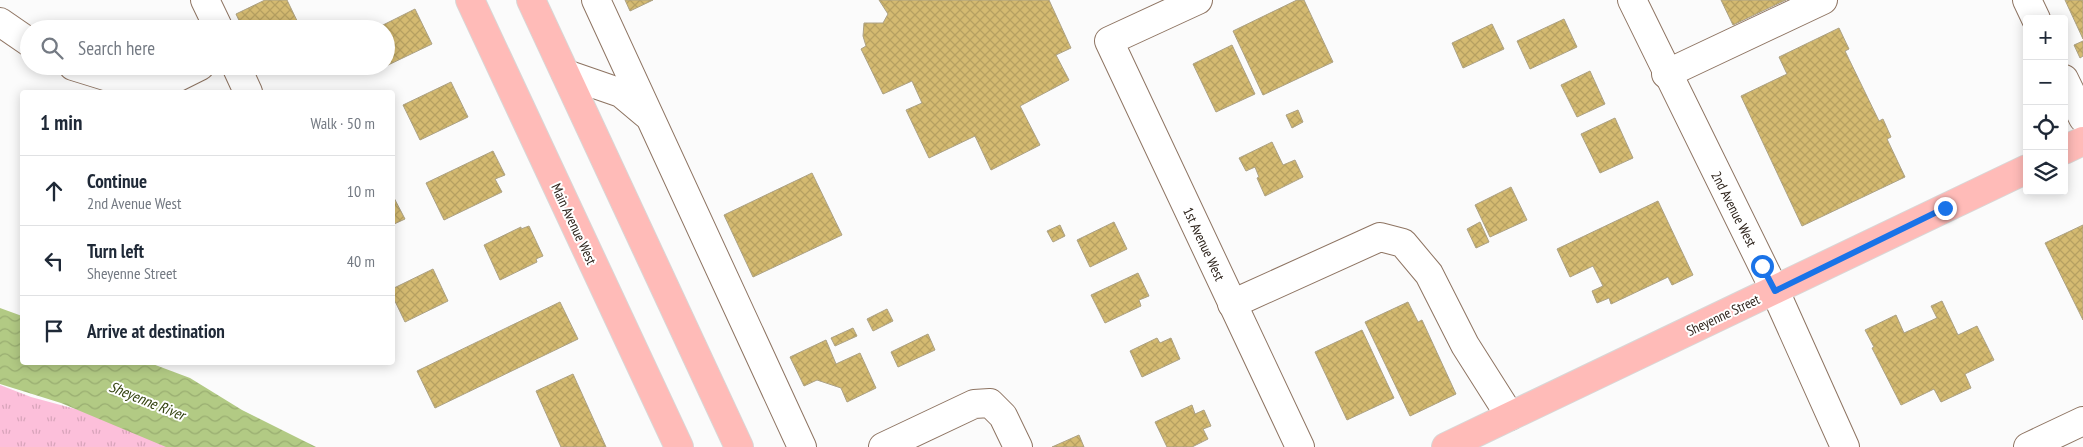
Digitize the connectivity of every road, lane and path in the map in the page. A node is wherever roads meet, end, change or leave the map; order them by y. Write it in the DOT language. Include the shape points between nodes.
graph roads {
  1 [pos="205,0"];
  2 [pos="470,0"];
  3 [pos="531,0"];
  4 [pos="596,0"];
  5 [pos="1198,0"];
  6 [pos="1632,0"];
  7 [pos="1823,0"];
  8 [pos="2027,0"];
  9 [pos="2034,15"];
  10 [pos="215,20"];
  11 [pos="0,22"];
  12 [pos="20,36"];
  13 [pos="566,74"];
  14 [pos="1666,74"];
  15 [pos="103,75"];
  16 [pos="182,75"];
  17 [pos="240,75"];
  18 [pos="2068,87"];
  19 [pos="247,90"];
  20 [pos="649,116"];
  21 [pos="2083,118"];
  22 [pos="2083,141"];
  23 [pos="2068,148"];
  24 [pos="2023,171"];
  25 [pos="1775,291"];
  26 [pos="1232,304"];
  27 [pos="1510,416"];
  28 [pos="2083,421"];
  29 [pos="679,447"];
  30 [pos="740,447"];
  31 [pos="802,447"];
  32 [pos="882,447"];
  33 [pos="1018,447"];
  34 [pos="1300,447"];
  35 [pos="1446,447"];
  36 [pos="1845,447"];
  37 [pos="2028,447"];
  1 -- 10 [label="street"];
  2 -- 29 [label="main road, Main Avenue West"];
  3 -- 13 [label="main road"];
  4 -- 20 [label="street"];
  5 -- 26 [label="street, 1st Avenue West" via="1109,41"];
  6 -- 14 [label="street, 2nd Avenue West"];
  7 -- 14 [label="street"];
  8 -- 9 [label="street"];
  11 -- 12 [label="street"];
  13 -- 20 [label="street" via="621,93"];
  13 -- 30 [label="main road"];
  14 -- 25 [label="street, 2nd Avenue West"];
  15 -- 16 [label="street" via="128,83 164,84"];
  17 -- 19 [label="street"];
  18 -- 21 [label="street"];
  20 -- 31 [label="street"];
  22 -- 23 [label="main road"];
  24 -- 25 [label="main road, Sheyenne Street"];
  25 -- 27 [label="main road, Sheyenne Street"];
  25 -- 36 [label="street, 2nd Avenue West"];
  26 -- 27 [label="street" via="1380,237 1403,243 1429,274 1465,345"];
  26 -- 34 [label="street, 1st Avenue West"];
  27 -- 35 [label="main road, Sheyenne Street"];
  28 -- 37 [label="street"];
  32 -- 33 [label="street" via="974,404 990,403 1003,416"];
}
